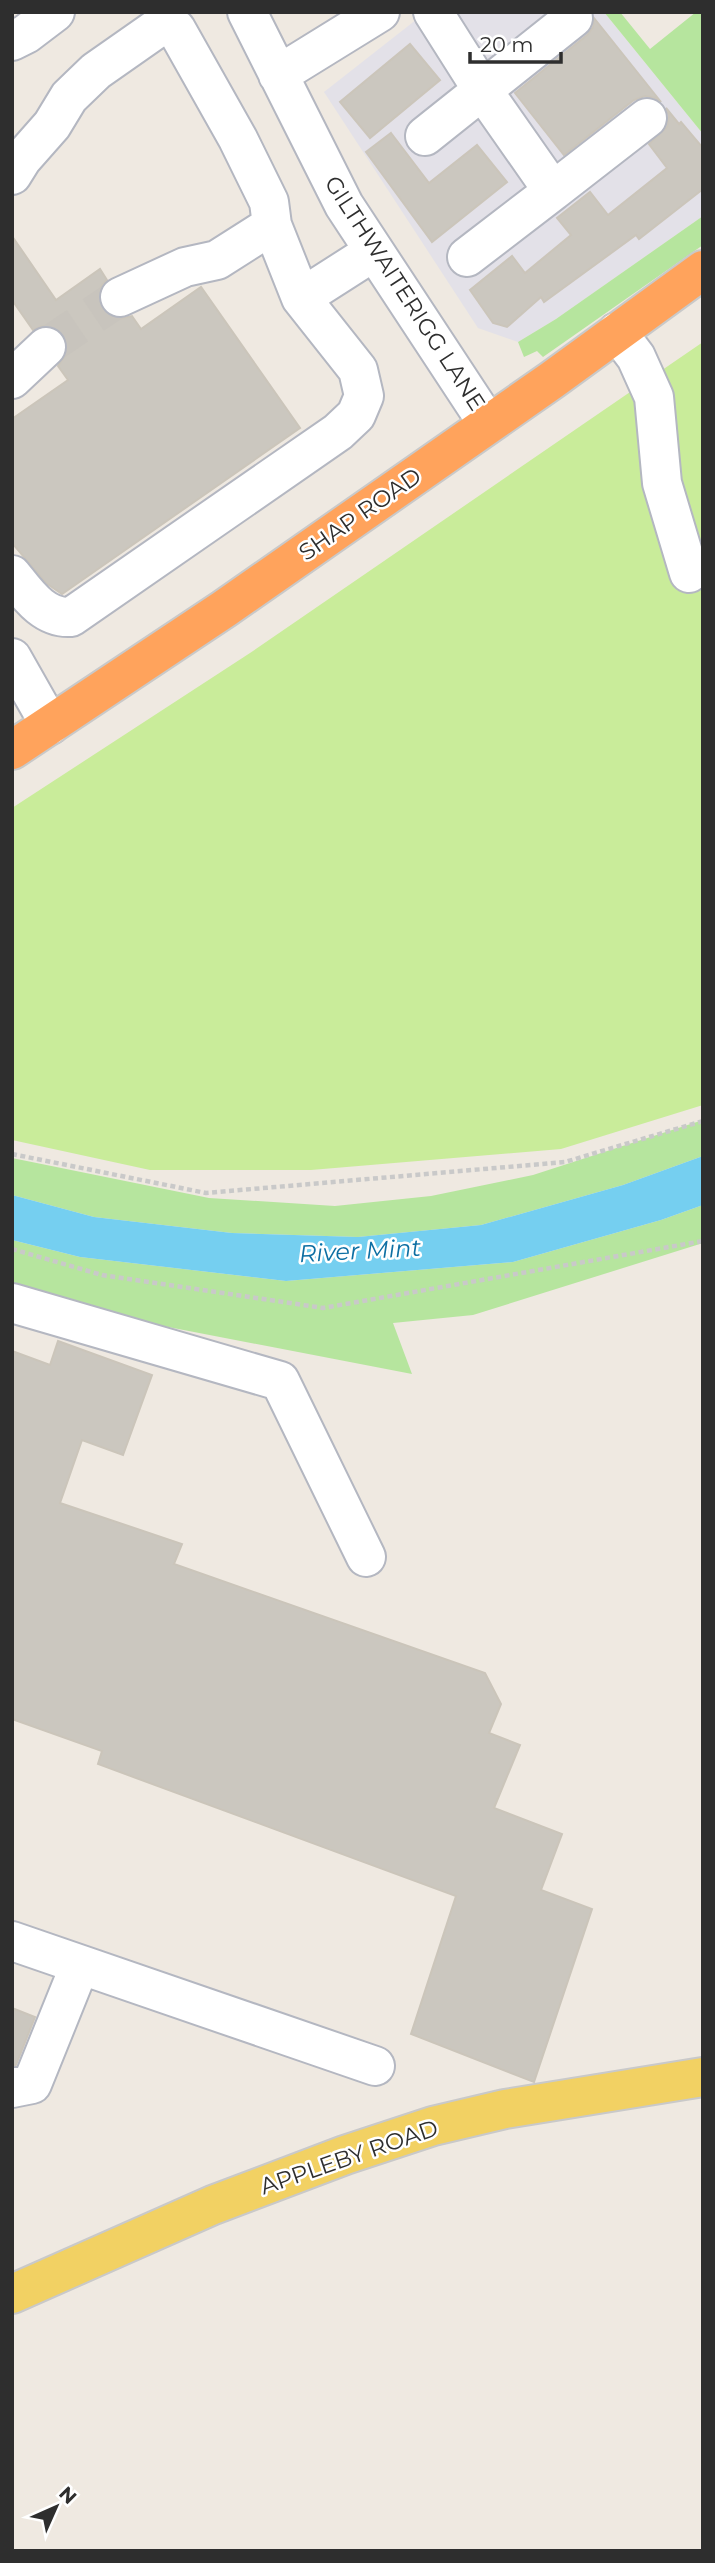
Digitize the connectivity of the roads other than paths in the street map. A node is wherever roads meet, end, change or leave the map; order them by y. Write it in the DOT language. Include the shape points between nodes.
graph roads {
  1 [pos="55,12"];
  2 [pos="247,12"];
  3 [pos="380,12"];
  4 [pos="433,12"];
  5 [pos="573,18"];
  6 [pos="12,41"];
  7 [pos="278,75"];
  8 [pos="483,91"];
  9 [pos="648,118"];
  10 [pos="425,136"];
  11 [pos="12,175"];
  12 [pos="553,191"];
  13 [pos="272,225"];
  14 [pos="373,252"];
  15 [pos="467,257"];
  16 [pos="703,271"];
  17 [pos="120,297"];
  18 [pos="301,298"];
  19 [pos="617,332"];
  20 [pos="46,347"];
  21 [pos="12,379"];
  22 [pos="488,424"];
  23 [pos="689,573"];
  24 [pos="12,575"];
  25 [pos="12,658"];
  26 [pos="50,725"];
  27 [pos="12,750"];
  28 [pos="12,1303"];
  29 [pos="366,1557"];
  30 [pos="12,1941"];
  31 [pos="80,1965"];
  32 [pos="375,2066"];
  33 [pos="703,2077"];
  34 [pos="12,2088"];
  35 [pos="12,2294"];
  1 -- 6 [label="street"];
  2 -- 7 [label="street, GILTHWAITERIGG LANE"];
  3 -- 7 [label="street"];
  4 -- 8 [label="street"];
  5 -- 8 [label="street"];
  7 -- 14 [label="street, GILTHWAITERIGG LANE"];
  8 -- 10 [label="street"];
  8 -- 12 [label="street"];
  9 -- 12 [label="street"];
  11 -- 13 [label="street" via="69,97 96,71 166,24 176,29 238,139 269,202"];
  12 -- 15 [label="street"];
  13 -- 17 [label="street" via="217,260 185,267"];
  13 -- 18 [label="street"];
  14 -- 18 [label="street"];
  14 -- 22 [label="street, GILTHWAITERIGG LANE"];
  16 -- 19 [label="highway, SHAP ROAD"];
  18 -- 24 [label="street" via="358,370 365,396 356,415 71,617 57,618 43,609"];
  19 -- 22 [label="highway, SHAP ROAD"];
  19 -- 23 [label="street" via="636,357 654,397 662,483"];
  20 -- 21 [label="street"];
  22 -- 26 [label="highway, SHAP ROAD"];
  25 -- 26 [label="street"];
  26 -- 27 [label="highway, SHAP ROAD"];
  28 -- 29 [label="street" via="280,1381"];
  30 -- 31 [label="street"];
  31 -- 32 [label="street"];
  31 -- 34 [label="street" via="32,2084"];
  33 -- 35 [label="main road, APPLEBY ROAD" via="505,2109 433,2126 213,2206"];
}
